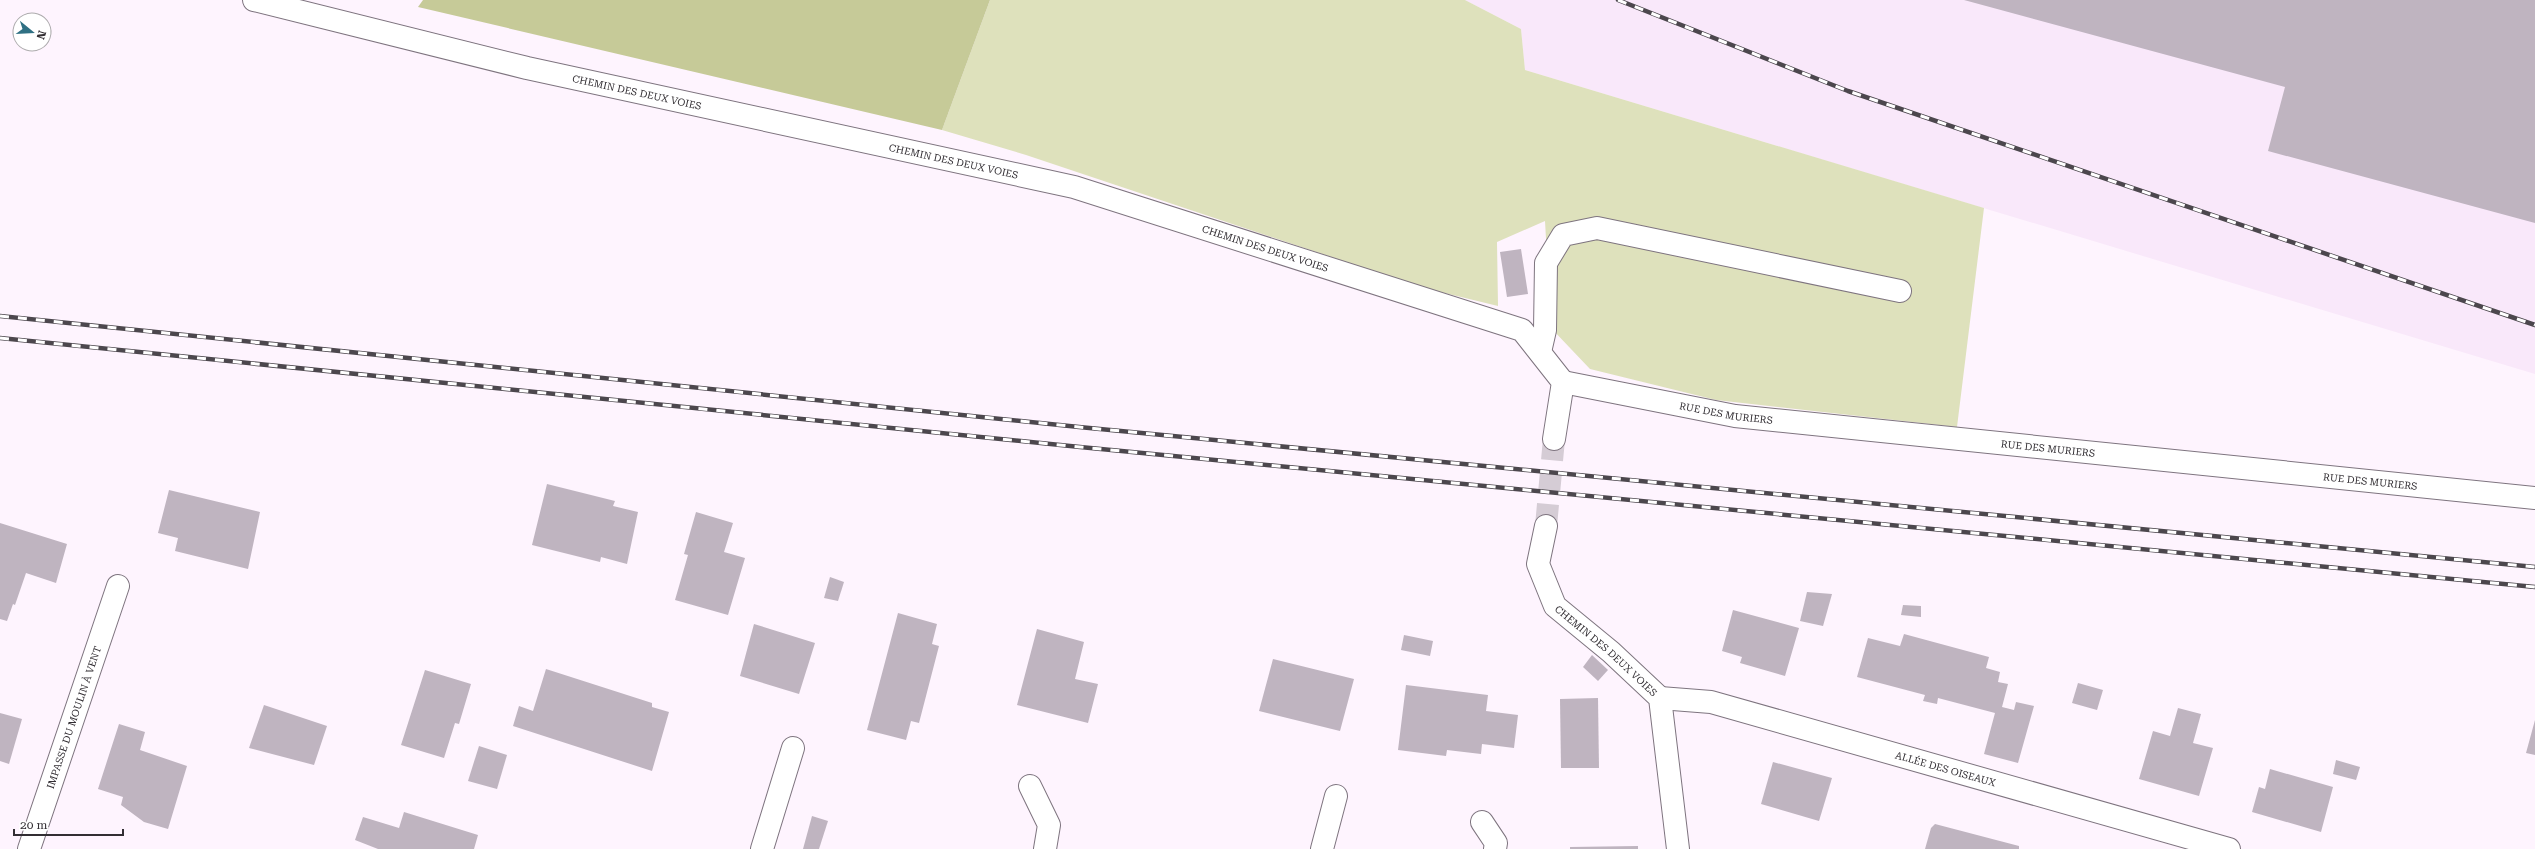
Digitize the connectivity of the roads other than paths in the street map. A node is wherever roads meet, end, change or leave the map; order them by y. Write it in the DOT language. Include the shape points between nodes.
graph roads {
  1 [pos="254,0"];
  2 [pos="1900,291"];
  3 [pos="1540,352"];
  4 [pos="1563,382"];
  5 [pos="1554,438"];
  6 [pos="2535,498"];
  7 [pos="1546,526"];
  8 [pos="118,586"];
  9 [pos="1660,698"];
  10 [pos="793,748"];
  11 [pos="1030,786"];
  12 [pos="1336,796"];
  13 [pos="1482,822"];
  14 [pos="29,849"];
  15 [pos="762,849"];
  16 [pos="1045,849"];
  17 [pos="1322,849"];
  18 [pos="1495,849"];
  19 [pos="1678,849"];
  20 [pos="2229,849"];
  1 -- 3 [label="street, CHEMIN DES DEUX VOIES" via="527,68 1074,187 1522,330"];
  2 -- 3 [label="street" via="1597,228 1563,235 1546,263 1545,330"];
  3 -- 4 [label="street, CHEMIN DES DEUX VOIES"];
  4 -- 5 [label="street"];
  4 -- 6 [label="street, RUE DES MURIERS" via="1735,416"];
  7 -- 9 [label="street, CHEMIN DES DEUX VOIES" via="1538,564 1555,606 1611,652"];
  8 -- 14 [label="street, IMPASSE DU MOULIN À VENT"];
  9 -- 19 [label="street, CHEMIN DES DEUX VOIES"];
  9 -- 20 [label="street, ALLÉE DES OISEAUX" via="1711,702"];
  10 -- 15 [label="street"];
  11 -- 16 [label="street" via="1049,825"];
  12 -- 17 [label="street"];
  13 -- 18 [label="street" via="1496,843"];
}
